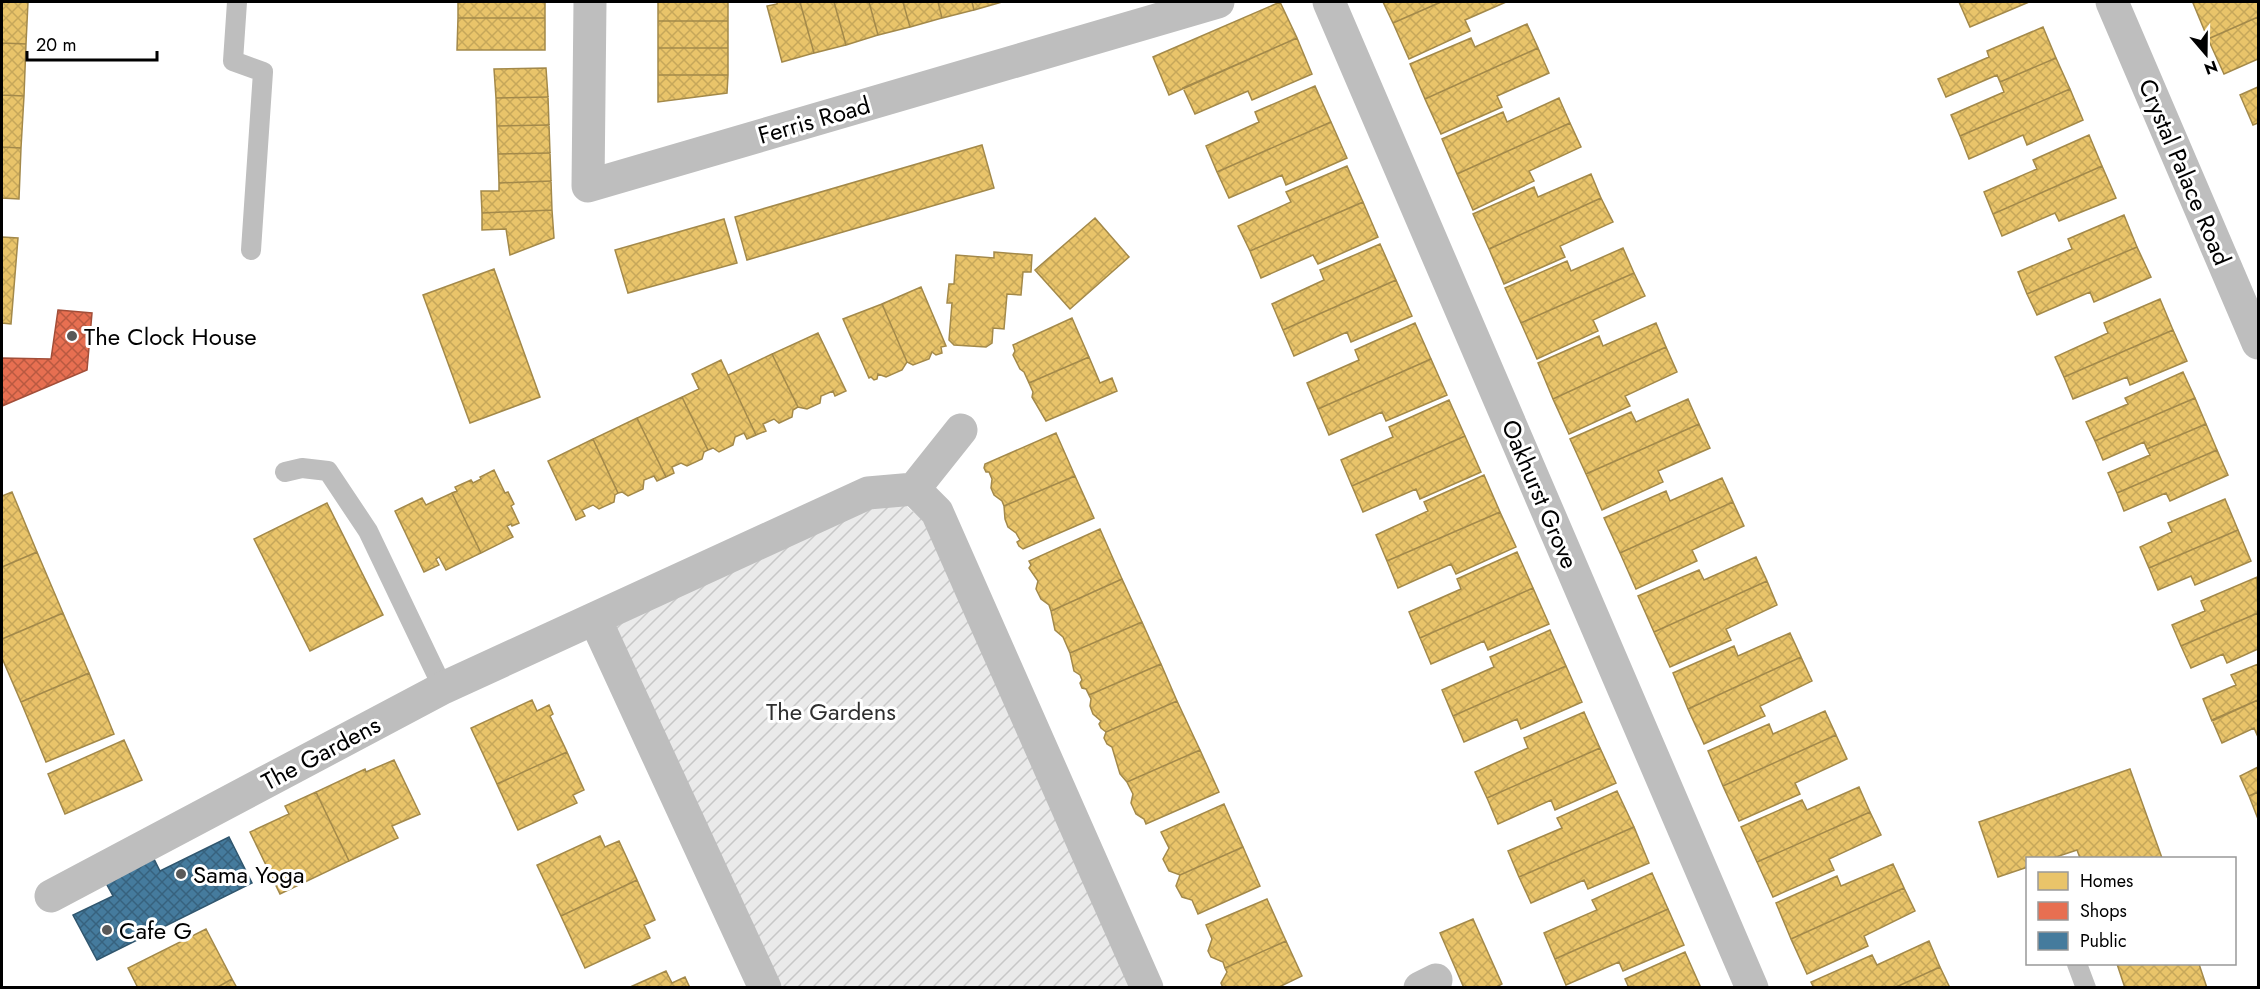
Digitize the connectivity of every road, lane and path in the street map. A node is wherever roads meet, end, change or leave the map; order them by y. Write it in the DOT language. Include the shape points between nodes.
graph roads {
  1 [pos="237,2"];
  2 [pos="590,2"];
  3 [pos="1218,2"];
  4 [pos="1329,2"];
  5 [pos="2112,2"];
  6 [pos="251,250"];
  7 [pos="2259,343"];
  8 [pos="961,430"];
  9 [pos="285,472"];
  10 [pos="914,489"];
  11 [pos="595,619"];
  12 [pos="443,688"];
  13 [pos="51,896"];
  14 [pos="2078,965"];
  15 [pos="765,987"];
  16 [pos="1147,987"];
  17 [pos="1752,987"];
  18 [pos="2086,987"];
  1 -- 6 [label="lane" via="233,61 263,72"];
  2 -- 3 [label="street, Ferris Road" via="588,186"];
  4 -- 17 [label="street, Oakhurst Grove"];
  5 -- 7 [label="street, Crystal Palace Road"];
  8 -- 10 [label="street"];
  9 -- 12 [label="lane" via="302,468 328,471 368,531"];
  10 -- 11 [label="street, The Gardens" via="868,493"];
  10 -- 16 [label="street" via="937,512"];
  11 -- 12 [label="street, The Gardens"];
  11 -- 15 [label="street"];
  12 -- 13 [label="street, The Gardens"];
  14 -- 18 [label="lane"];
}
